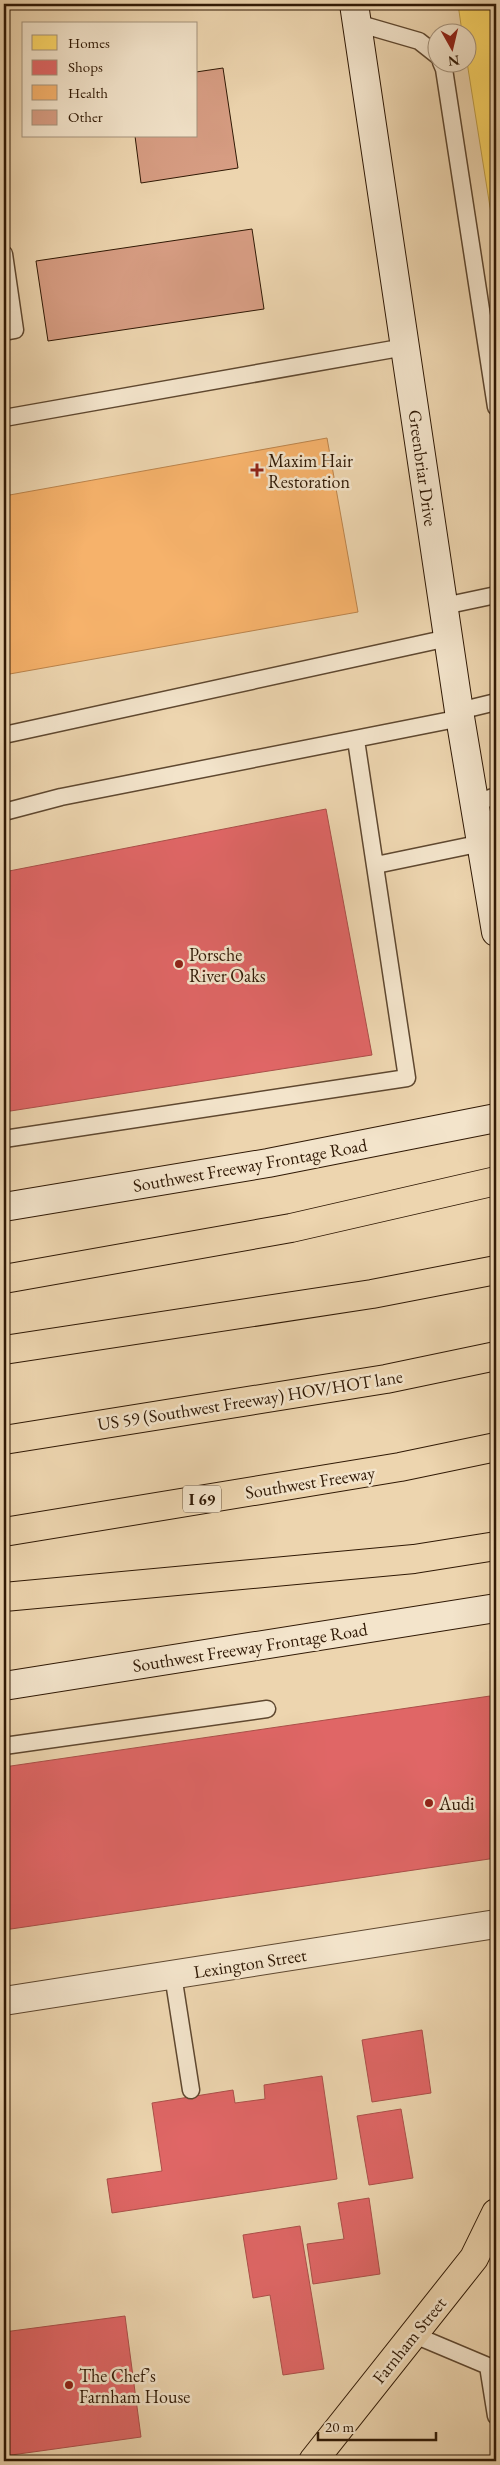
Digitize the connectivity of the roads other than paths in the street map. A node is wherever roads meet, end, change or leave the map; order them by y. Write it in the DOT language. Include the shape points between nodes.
graph roads {
  1 [pos="355,13"];
  2 [pos="428,48"];
  3 [pos="444,72"];
  4 [pos="4,254"];
  5 [pos="4,332"];
  6 [pos="405,347"];
  7 [pos="496,407"];
  8 [pos="4,418"];
  9 [pos="496,595"];
  10 [pos="444,606"];
  11 [pos="448,638"];
  12 [pos="496,702"];
  13 [pos="460,714"];
  14 [pos="4,735"];
  15 [pos="356,740"];
  16 [pos="486,800"];
  17 [pos="4,812"];
  18 [pos="482,843"];
  19 [pos="376,865"];
  20 [pos="494,908"];
  21 [pos="496,932"];
  22 [pos="496,1118"];
  23 [pos="4,1139"];
  24 [pos="496,1181"];
  25 [pos="4,1207"];
  26 [pos="496,1270"];
  27 [pos="4,1279"];
  28 [pos="4,1350"];
  29 [pos="496,1356"];
  30 [pos="4,1440"];
  31 [pos="496,1447"];
  32 [pos="4,1532"];
  33 [pos="496,1546"];
  34 [pos="4,1597"];
  35 [pos="496,1608"];
  36 [pos="4,1686"];
  37 [pos="267,1709"];
  38 [pos="4,1746"];
  39 [pos="496,1924"];
  40 [pos="172,1975"];
  41 [pos="4,2001"];
  42 [pos="191,2090"];
  43 [pos="496,2214"];
  44 [pos="412,2334"];
  45 [pos="496,2416"];
  46 [pos="313,2461"];
  1 -- 2 [label="lane" via="419,40"];
  1 -- 6 [label="main road, Greenbriar Drive"];
  3 -- 7 [label="lane"];
  4 -- 5 [label="lane" via="15,330"];
  6 -- 8 [label="lane"];
  6 -- 10 [label="main road, Greenbriar Drive"];
  9 -- 10 [label="lane"];
  10 -- 11 [label="main road, Greenbriar Drive"];
  11 -- 13 [label="main road, Greenbriar Drive"];
  11 -- 14 [label="lane"];
  12 -- 13 [label="lane"];
  13 -- 15 [label="lane"];
  13 -- 16 [label="main road, Greenbriar Drive"];
  15 -- 17 [label="lane" via="80,793"];
  15 -- 19 [label="lane"];
  16 -- 18 [label="main road, Greenbriar Drive"];
  18 -- 19 [label="lane"];
  18 -- 20 [label="main road, Greenbriar Drive"];
  19 -- 23 [label="lane" via="407,1078"];
  20 -- 21 [label="main road, Greenbriar Drive"];
  22 -- 25 [label="main road, Southwest Freeway Frontage Road" via="268,1163"];
  24 -- 27 [label="main road" via="290,1228"];
  26 -- 28 [label="main road" via="372,1294"];
  29 -- 30 [label="main road, US 59 (Southwest Freeway) HOV/HOT lane" via="386,1379"];
  31 -- 32 [label="main road, Southwest Freeway / I 69" via="400,1467"];
  33 -- 34 [label="main road" via="414,1559"];
  35 -- 36 [label="main road, Southwest Freeway Frontage Road"];
  37 -- 38 [label="lane"];
  39 -- 40 [label="main road, Lexington Street"];
  40 -- 41 [label="main road, Lexington Street"];
  40 -- 42 [label="lane"];
  43 -- 44 [label="main road, Farnham Street" via="474,2258"];
  44 -- 45 [label="lane" via="488,2366"];
  44 -- 46 [label="main road, Farnham Street"];
}
